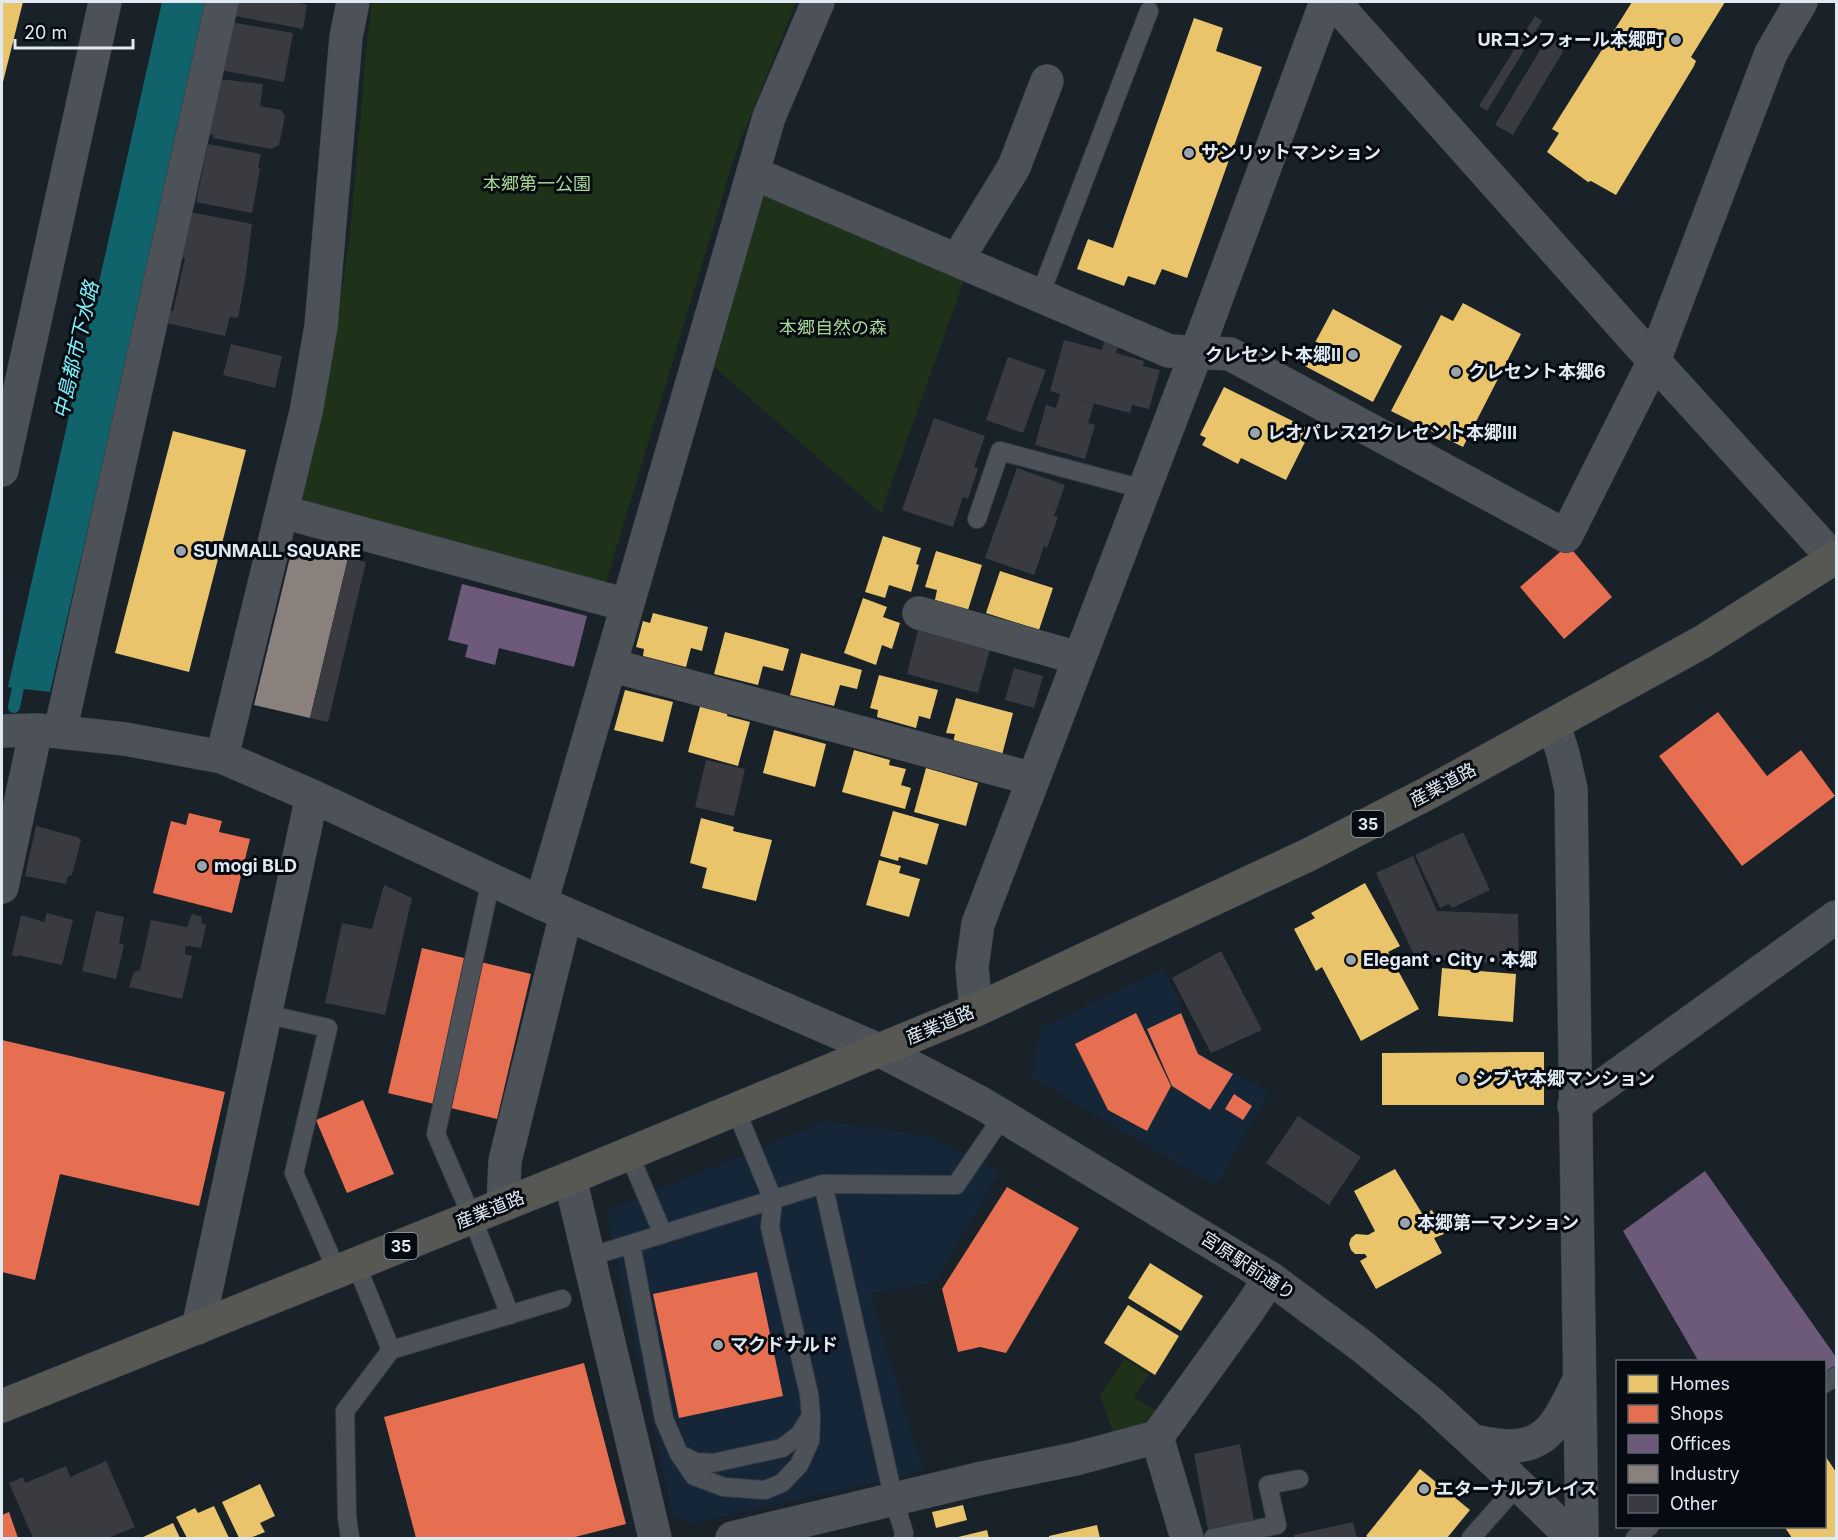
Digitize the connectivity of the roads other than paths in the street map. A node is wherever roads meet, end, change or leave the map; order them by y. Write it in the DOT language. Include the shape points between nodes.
graph roads {
  1 [pos="105,2"];
  2 [pos="222,2"];
  3 [pos="353,2"];
  4 [pos="818,2"];
  5 [pos="1326,2"];
  6 [pos="1334,2"];
  7 [pos="1801,2"];
  8 [pos="1149,11"];
  9 [pos="1047,81"];
  10 [pos="753,173"];
  11 [pos="957,260"];
  12 [pos="1040,295"];
  13 [pos="1197,351"];
  14 [pos="1654,361"];
  15 [pos="2,470"];
  16 [pos="1143,489"];
  17 [pos="283,512"];
  18 [pos="977,519"];
  19 [pos="1836,559"];
  20 [pos="627,605"];
  21 [pos="919,613"];
  22 [pos="1078,658"];
  23 [pos="610,665"];
  24 [pos="1554,725"];
  25 [pos="2,731"];
  26 [pos="48,731"];
  27 [pos="222,757"];
  28 [pos="1033,779"];
  29 [pos="312,796"];
  30 [pos="491,880"];
  31 [pos="2,887"];
  32 [pos="553,908"];
  33 [pos="1836,917"];
  34 [pos="976,1010"];
  35 [pos="265,1014"];
  36 [pos="881,1051"];
  37 [pos="1574,1106"];
  38 [pos="736,1110"];
  39 [pos="1003,1116"];
  40 [pos="629,1154"];
  41 [pos="570,1178"];
  42 [pos="823,1184"];
  43 [pos="773,1200"];
  44 [pos="503,1204"];
  45 [pos="472,1217"];
  46 [pos="663,1234"];
  47 [pos="631,1244"];
  48 [pos="589,1257"];
  49 [pos="346,1268"];
  50 [pos="1270,1278"];
  51 [pos="562,1299"];
  52 [pos="510,1315"];
  53 [pos="198,1328"];
  54 [pos="391,1350"];
  55 [pos="1578,1380"];
  56 [pos="2,1406"];
  57 [pos="811,1416"];
  58 [pos="1157,1437"];
  59 [pos="1473,1441"];
  60 [pos="679,1454"];
  61 [pos="1299,1479"];
  62 [pos="1518,1485"];
  63 [pos="894,1500"];
  64 [pos="1649,1528"];
  65 [pos="737,1538"];
  66 [pos="350,1539"];
  67 [pos="655,1539"];
  68 [pos="903,1539"];
  69 [pos="1187,1539"];
  70 [pos="1213,1539"];
  71 [pos="1471,1539"];
  72 [pos="1573,1539"];
  73 [pos="1582,1539"];
  74 [pos="1635,1539"];
  1 -- 15 [label="street"];
  2 -- 26 [label="street"];
  3 -- 17 [label="street" via="346,37 321,326 296,410"];
  4 -- 10 [label="street" via="769,117"];
  5 -- 13 [label="street"];
  6 -- 14 [label="street"];
  7 -- 14 [label="street" via="1771,53"];
  8 -- 12 [label="lane"];
  9 -- 11 [label="street" via="1014,167"];
  10 -- 11 [label="street"];
  10 -- 20 [label="street"];
  11 -- 12 [label="street"];
  12 -- 13 [label="street" via="1169,351"];
  13 -- 14 [label="street" via="1230,354 1566,536"];
  13 -- 16 [label="street"];
  14 -- 19 [label="street"];
  16 -- 18 [label="lane" via="1000,451"];
  16 -- 22 [label="street"];
  17 -- 20 [label="street"];
  17 -- 27 [label="street"];
  19 -- 24 [label="main road, 産業道路 / 35" via="1701,642"];
  20 -- 23 [label="street"];
  21 -- 22 [label="street"];
  22 -- 28 [label="street"];
  23 -- 28 [label="street"];
  23 -- 32 [label="street"];
  24 -- 34 [label="main road, 産業道路 / 35" via="1308,855"];
  24 -- 37 [label="street" via="1571,789"];
  25 -- 26 [label="street, 宮原駅前通り"];
  26 -- 27 [label="street, 宮原駅前通り" via="125,739"];
  26 -- 31 [label="street"];
  27 -- 29 [label="street, 宮原駅前通り"];
  28 -- 34 [label="street" via="978,924 972,967"];
  29 -- 30 [label="street, 宮原駅前通り"];
  29 -- 35 [label="street"];
  30 -- 32 [label="street, 宮原駅前通り"];
  30 -- 45 [label="lane" via="436,1134"];
  32 -- 36 [label="street, 宮原駅前通り"];
  32 -- 44 [label="street" via="505,1161"];
  33 -- 37 [label="street"];
  34 -- 36 [label="main road, 産業道路 / 35"];
  35 -- 49 [label="lane" via="328,1028 294,1173"];
  35 -- 53 [label="street"];
  36 -- 38 [label="main road, 産業道路 / 35"];
  36 -- 39 [label="street, 宮原駅前通り"];
  37 -- 55 [label="street"];
  38 -- 40 [label="main road, 産業道路 / 35"];
  38 -- 43 [label="lane"];
  39 -- 42 [label="lane" via="956,1185"];
  39 -- 50 [label="street, 宮原駅前通り"];
  40 -- 41 [label="main road, 産業道路 / 35"];
  40 -- 46 [label="lane"];
  41 -- 44 [label="main road, 産業道路 / 35"];
  41 -- 48 [label="street"];
  42 -- 43 [label="lane"];
  42 -- 63 [label="lane"];
  43 -- 46 [label="lane"];
  43 -- 57 [label="lane" via="770,1227"];
  44 -- 45 [label="main road, 産業道路 / 35"];
  45 -- 49 [label="main road, 産業道路 / 35"];
  45 -- 52 [label="lane"];
  46 -- 47 [label="lane"];
  47 -- 48 [label="lane"];
  47 -- 60 [label="lane" via="664,1419"];
  48 -- 67 [label="street"];
  49 -- 53 [label="main road, 産業道路 / 35"];
  49 -- 54 [label="lane"];
  50 -- 58 [label="street"];
  50 -- 59 [label="street, 宮原駅前通り" via="1363,1347"];
  51 -- 52 [label="lane"];
  52 -- 54 [label="lane"];
  53 -- 56 [label="main road, 産業道路 / 35"];
  54 -- 66 [label="lane" via="345,1411"];
  55 -- 59 [label="street" via="1559,1421 1537,1441 1511,1446"];
  55 -- 73 [label="street"];
  57 -- 60 [label="lane" via="799,1435 782,1448 713,1463 696,1462"];
  57 -- 60 [label="lane" via="810,1441 799,1465 782,1483 765,1490 724,1487 694,1476"];
  58 -- 63 [label="street"];
  58 -- 69 [label="street"];
  59 -- 62 [label="street, 宮原駅前通り"];
  61 -- 70 [label="lane" via="1268,1485 1277,1525"];
  62 -- 71 [label="lane"];
  62 -- 72 [label="street, 宮原駅前通り"];
  63 -- 65 [label="street"];
  63 -- 68 [label="lane"];
  64 -- 74 [label="lane"];
}
